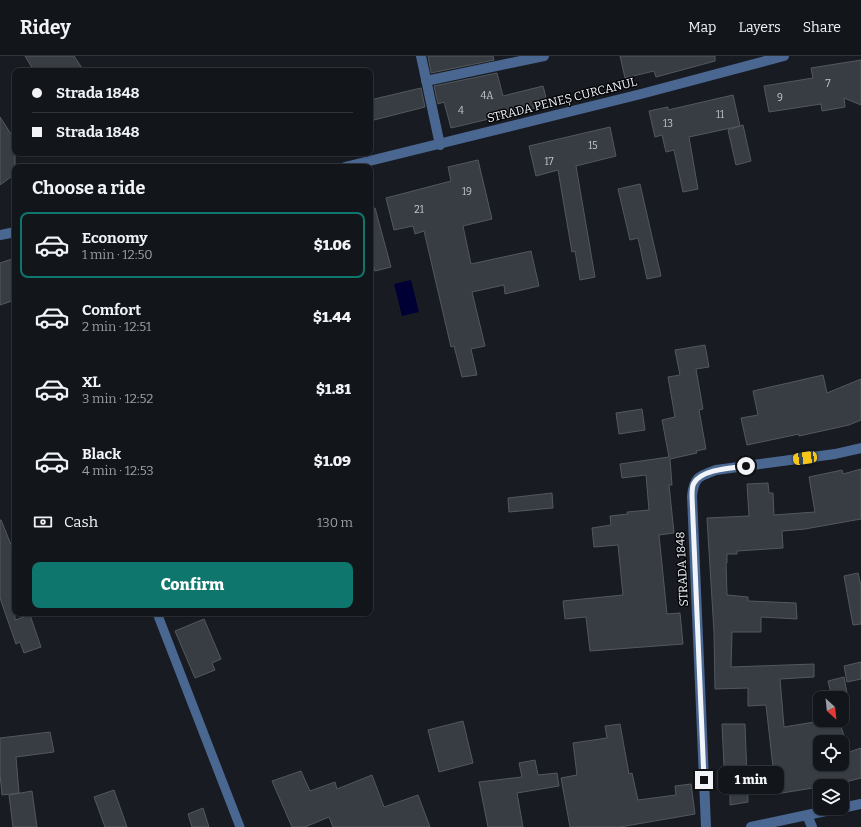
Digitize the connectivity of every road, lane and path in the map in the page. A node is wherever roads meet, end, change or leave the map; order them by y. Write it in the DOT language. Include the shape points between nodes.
graph roads {
  1 [pos="421,56"];
  2 [pos="544,56"];
  3 [pos="784,56"];
  4 [pos="426,81"];
  5 [pos="440,145"];
  6 [pos="359,164"];
  7 [pos="12,233"];
  8 [pos="0,235"];
  9 [pos="861,448"];
  10 [pos="158,616"];
  11 [pos="861,804"];
  12 [pos="849,806"];
  13 [pos="813,814"];
  14 [pos="807,815"];
  15 [pos="240,827"];
  16 [pos="706,827"];
  17 [pos="751,827"];
  18 [pos="812,827"];
  1 -- 4 [label="street"];
  2 -- 4 [label="street"];
  3 -- 5 [label="street, STRADA PENEȘ CURCANUL"];
  4 -- 5 [label="street"];
  5 -- 6 [label="street, STRADA PENEȘ CURCANUL"];
  7 -- 8 [label="street"];
  9 -- 16 [label="street, STRADA 1848" via="835,454 716,470 702,475 693,484"];
  10 -- 15 [label="lane"];
  11 -- 12 [label="street"];
  13 -- 14 [label="street"];
  14 -- 17 [label="street"];
  14 -- 18 [label="street"];
}
